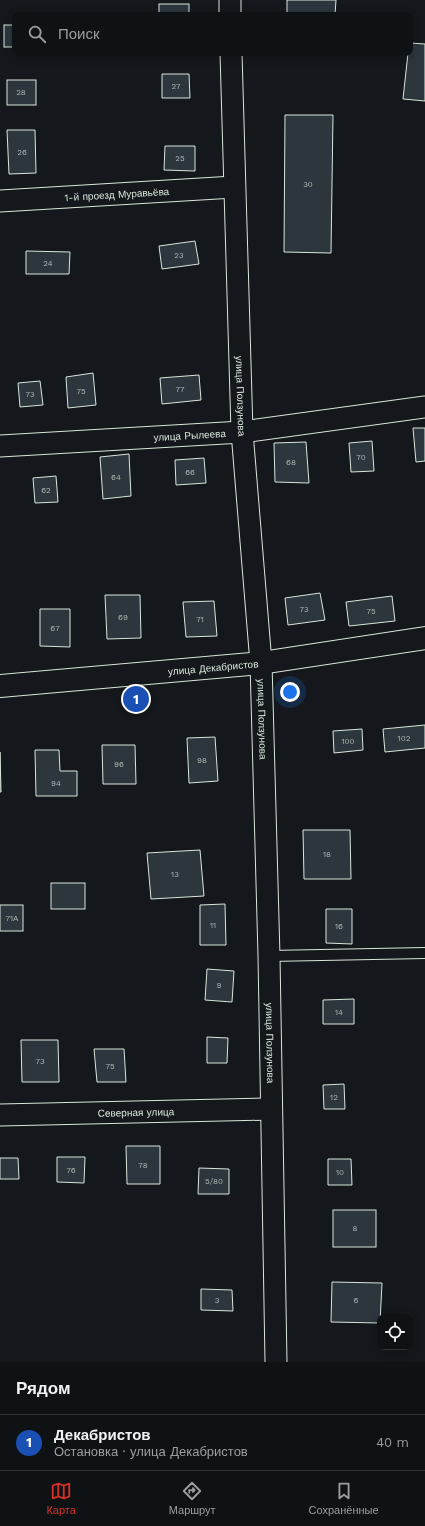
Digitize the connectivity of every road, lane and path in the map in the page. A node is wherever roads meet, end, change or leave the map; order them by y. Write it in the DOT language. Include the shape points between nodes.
graph roads {
  1 [pos="230,0"];
  2 [pos="230,12"];
  3 [pos="231,56"];
  4 [pos="234,187"];
  5 [pos="0,201"];
  6 [pos="425,406"];
  7 [pos="242,432"];
  8 [pos="0,446"];
  9 [pos="425,638"];
  10 [pos="261,664"];
  11 [pos="0,686"];
  12 [pos="425,953"];
  13 [pos="269,956"];
  14 [pos="271,1109"];
  15 [pos="0,1115"];
  16 [pos="276,1362"];
  1 -- 2 [label="street"];
  3 -- 4 [label="street, улица Ползунова"];
  4 -- 5 [label="street, 1-й проезд Муравьёва"];
  4 -- 7 [label="street, улица Ползунова"];
  6 -- 7 [label="street, улица Рылеева"];
  7 -- 8 [label="street, улица Рылеева"];
  7 -- 10 [label="street, улица Ползунова"];
  9 -- 10 [label="street, улица Декабристов"];
  10 -- 11 [label="street, улица Декабристов"];
  10 -- 13 [label="street, улица Ползунова"];
  12 -- 13 [label="lane"];
  13 -- 14 [label="street, улица Ползунова"];
  14 -- 15 [label="street, Северная улица"];
  14 -- 16 [label="street, улица Ползунова"];
}
